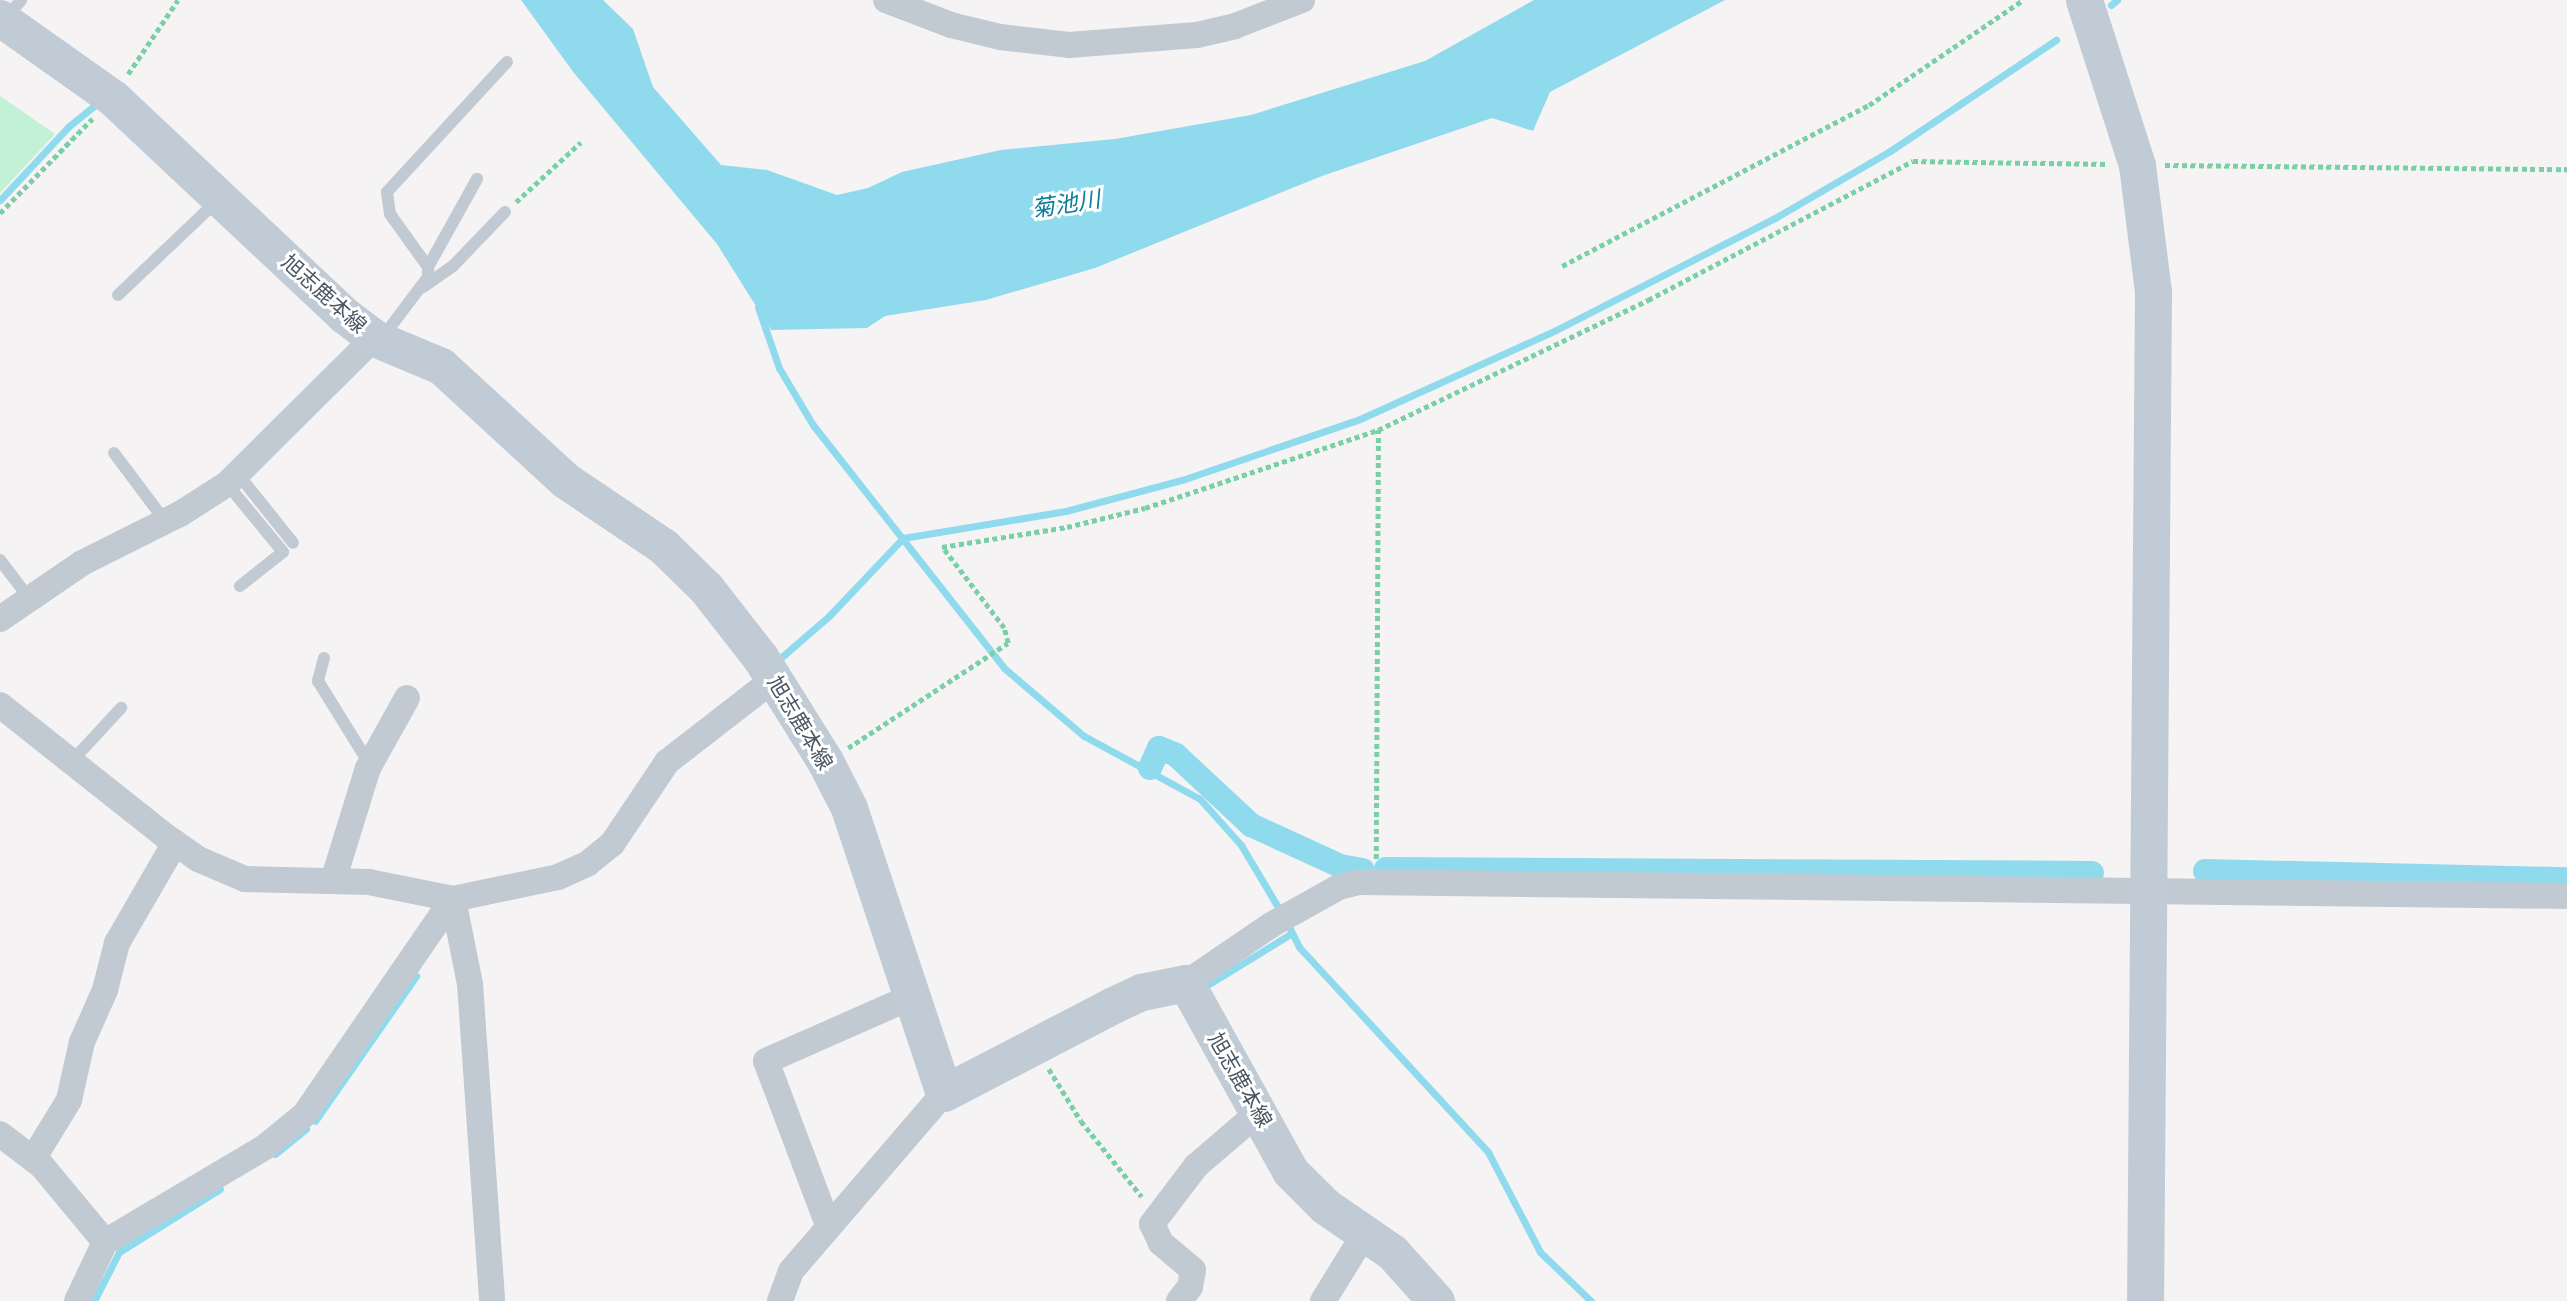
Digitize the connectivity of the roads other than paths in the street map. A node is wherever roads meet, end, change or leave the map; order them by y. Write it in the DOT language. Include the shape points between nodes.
graph roads {
  1 [pos="886,0"];
  2 [pos="1302,0"];
  3 [pos="2084,0"];
  4 [pos="11,9"];
  5 [pos="507,62"];
  6 [pos="477,179"];
  7 [pos="220,198"];
  8 [pos="505,212"];
  9 [pos="428,267"];
  10 [pos="423,288"];
  11 [pos="118,295"];
  12 [pos="377,339"];
  13 [pos="114,453"];
  14 [pos="232,479"];
  15 [pos="165,521"];
  16 [pos="293,543"];
  17 [pos="0,560"];
  18 [pos="240,586"];
  19 [pos="29,598"];
  20 [pos="0,619"];
  21 [pos="324,659"];
  22 [pos="774,679"];
  23 [pos="407,698"];
  24 [pos="0,705"];
  25 [pos="121,708"];
  26 [pos="70,763"];
  27 [pos="370,765"];
  28 [pos="175,843"];
  29 [pos="333,881"];
  30 [pos="2148,894"];
  31 [pos="2567,896"];
  32 [pos="453,899"];
  33 [pos="1186,983"];
  34 [pos="911,997"];
  35 [pos="944,1093"];
  36 [pos="1259,1112"];
  37 [pos="0,1134"];
  38 [pos="33,1159"];
  39 [pos="828,1225"];
  40 [pos="1365,1233"];
  41 [pos="105,1242"];
  42 [pos="77,1301"];
  43 [pos="492,1301"];
  44 [pos="780,1301"];
  45 [pos="1179,1301"];
  46 [pos="1323,1301"];
  47 [pos="1436,1301"];
  48 [pos="2145,1301"];
  1 -- 2 [label="street" via="975,31 1069,45 1197,35"];
  3 -- 30 [label="main road" via="2137,165 2153,291"];
  4 -- 7 [label="main road, 旭志鹿本線"];
  5 -- 9 [label="lane" via="387,192 390,214"];
  6 -- 9 [label="lane"];
  7 -- 11 [label="lane"];
  7 -- 12 [label="main road, 旭志鹿本線"];
  8 -- 10 [label="lane" via="453,266"];
  9 -- 10 [label="lane"];
  10 -- 12 [label="lane"];
  12 -- 14 [label="street"];
  12 -- 22 [label="main road, 旭志鹿本線" via="441,366 565,480 663,546 706,588"];
  13 -- 15 [label="lane"];
  14 -- 15 [label="street"];
  14 -- 16 [label="lane"];
  14 -- 18 [label="lane" via="283,552"];
  15 -- 19 [label="street" via="82,563"];
  17 -- 19 [label="lane"];
  19 -- 20 [label="street"];
  21 -- 27 [label="lane" via="318,681"];
  22 -- 32 [label="street" via="667,762 612,844 587,864 558,877"];
  22 -- 34 [label="main road, 旭志鹿本線" via="849,808"];
  23 -- 27 [label="street"];
  24 -- 26 [label="street"];
  25 -- 26 [label="lane"];
  26 -- 28 [label="street"];
  27 -- 29 [label="street"];
  28 -- 29 [label="street" via="245,879"];
  28 -- 38 [label="street" via="117,943 82,1042 69,1100"];
  29 -- 32 [label="street" via="380,884"];
  30 -- 31 [label="street"];
  30 -- 33 [label="street" via="1376,881 1339,887 1271,925"];
  30 -- 48 [label="main road"];
  32 -- 41 [label="street" via="305,1114 265,1147"];
  32 -- 43 [label="street" via="471,984"];
  33 -- 35 [label="main road" via="1141,992"];
  33 -- 36 [label="main road, 旭志鹿本線"];
  34 -- 35 [label="main road, 旭志鹿本線"];
  34 -- 39 [label="street" via="766,1061"];
  35 -- 39 [label="street"];
  36 -- 40 [label="main road, 旭志鹿本線" via="1290,1171 1325,1206"];
  36 -- 45 [label="street" via="1196,1166 1157,1213 1153,1231 1195,1276"];
  37 -- 38 [label="street"];
  38 -- 41 [label="street"];
  39 -- 44 [label="street" via="791,1271"];
  40 -- 46 [label="street"];
  40 -- 47 [label="main road, 旭志鹿本線" via="1392,1252"];
  41 -- 42 [label="street"];
}
